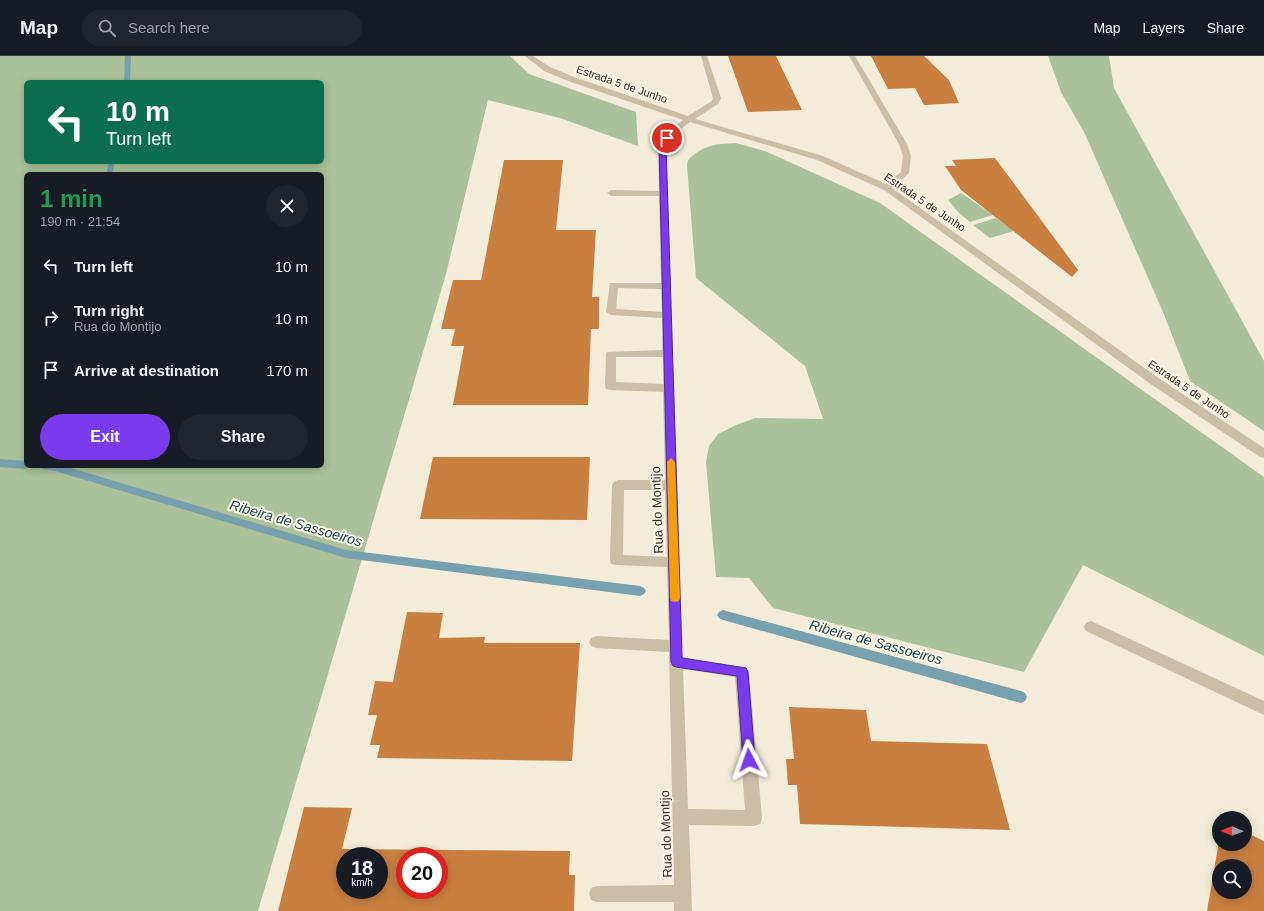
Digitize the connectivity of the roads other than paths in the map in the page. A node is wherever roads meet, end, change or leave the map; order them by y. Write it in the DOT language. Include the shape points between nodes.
graph roads {
  1 [pos="528,56"];
  2 [pos="704,56"];
  3 [pos="852,56"];
  4 [pos="688,119"];
  5 [pos="887,188"];
  6 [pos="611,193"];
  7 [pos="664,194"];
  8 [pos="666,286"];
  9 [pos="667,315"];
  10 [pos="668,353"];
  11 [pos="669,388"];
  12 [pos="1264,454"];
  13 [pos="672,485"];
  14 [pos="674,562"];
  15 [pos="1090,627"];
  16 [pos="596,642"];
  17 [pos="676,646"];
  18 [pos="676,662"];
  19 [pos="1264,708"];
  20 [pos="681,816"];
  21 [pos="683,893"];
  22 [pos="597,894"];
  23 [pos="683,911"];
  1 -- 4 [label="street, Estrada 5 de Junho" via="547,69 570,79"];
  2 -- 4 [label="street, Rua do Montijo" via="717,98 715,102"];
  3 -- 5 [label="street" via="907,156 905,174"];
  4 -- 5 [label="street, Estrada 5 de Junho" via="820,158"];
  4 -- 7 [label="street, Rua do Montijo" via="662,144"];
  5 -- 12 [label="street, Estrada 5 de Junho" via="1156,382"];
  6 -- 7 [label="street"];
  7 -- 8 [label="street, Rua do Montijo"];
  8 -- 9 [label="street, Rua do Montijo"];
  8 -- 9 [label="street" via="613,285 611,312"];
  9 -- 10 [label="street, Rua do Montijo"];
  10 -- 11 [label="street, Rua do Montijo"];
  10 -- 11 [label="street" via="611,354 610,386"];
  11 -- 13 [label="street, Rua do Montijo"];
  13 -- 14 [label="street, Rua do Montijo"];
  13 -- 14 [label="street" via="618,485 616,560"];
  14 -- 17 [label="street, Rua do Montijo"];
  15 -- 19 [label="street"];
  16 -- 17 [label="street"];
  17 -- 18 [label="street, Rua do Montijo"];
  18 -- 20 [label="street, Rua do Montijo"];
  18 -- 20 [label="street" via="742,672 754,818"];
  20 -- 21 [label="street, Rua do Montijo"];
  21 -- 22 [label="street"];
  21 -- 23 [label="street, Rua do Montijo"];
}
